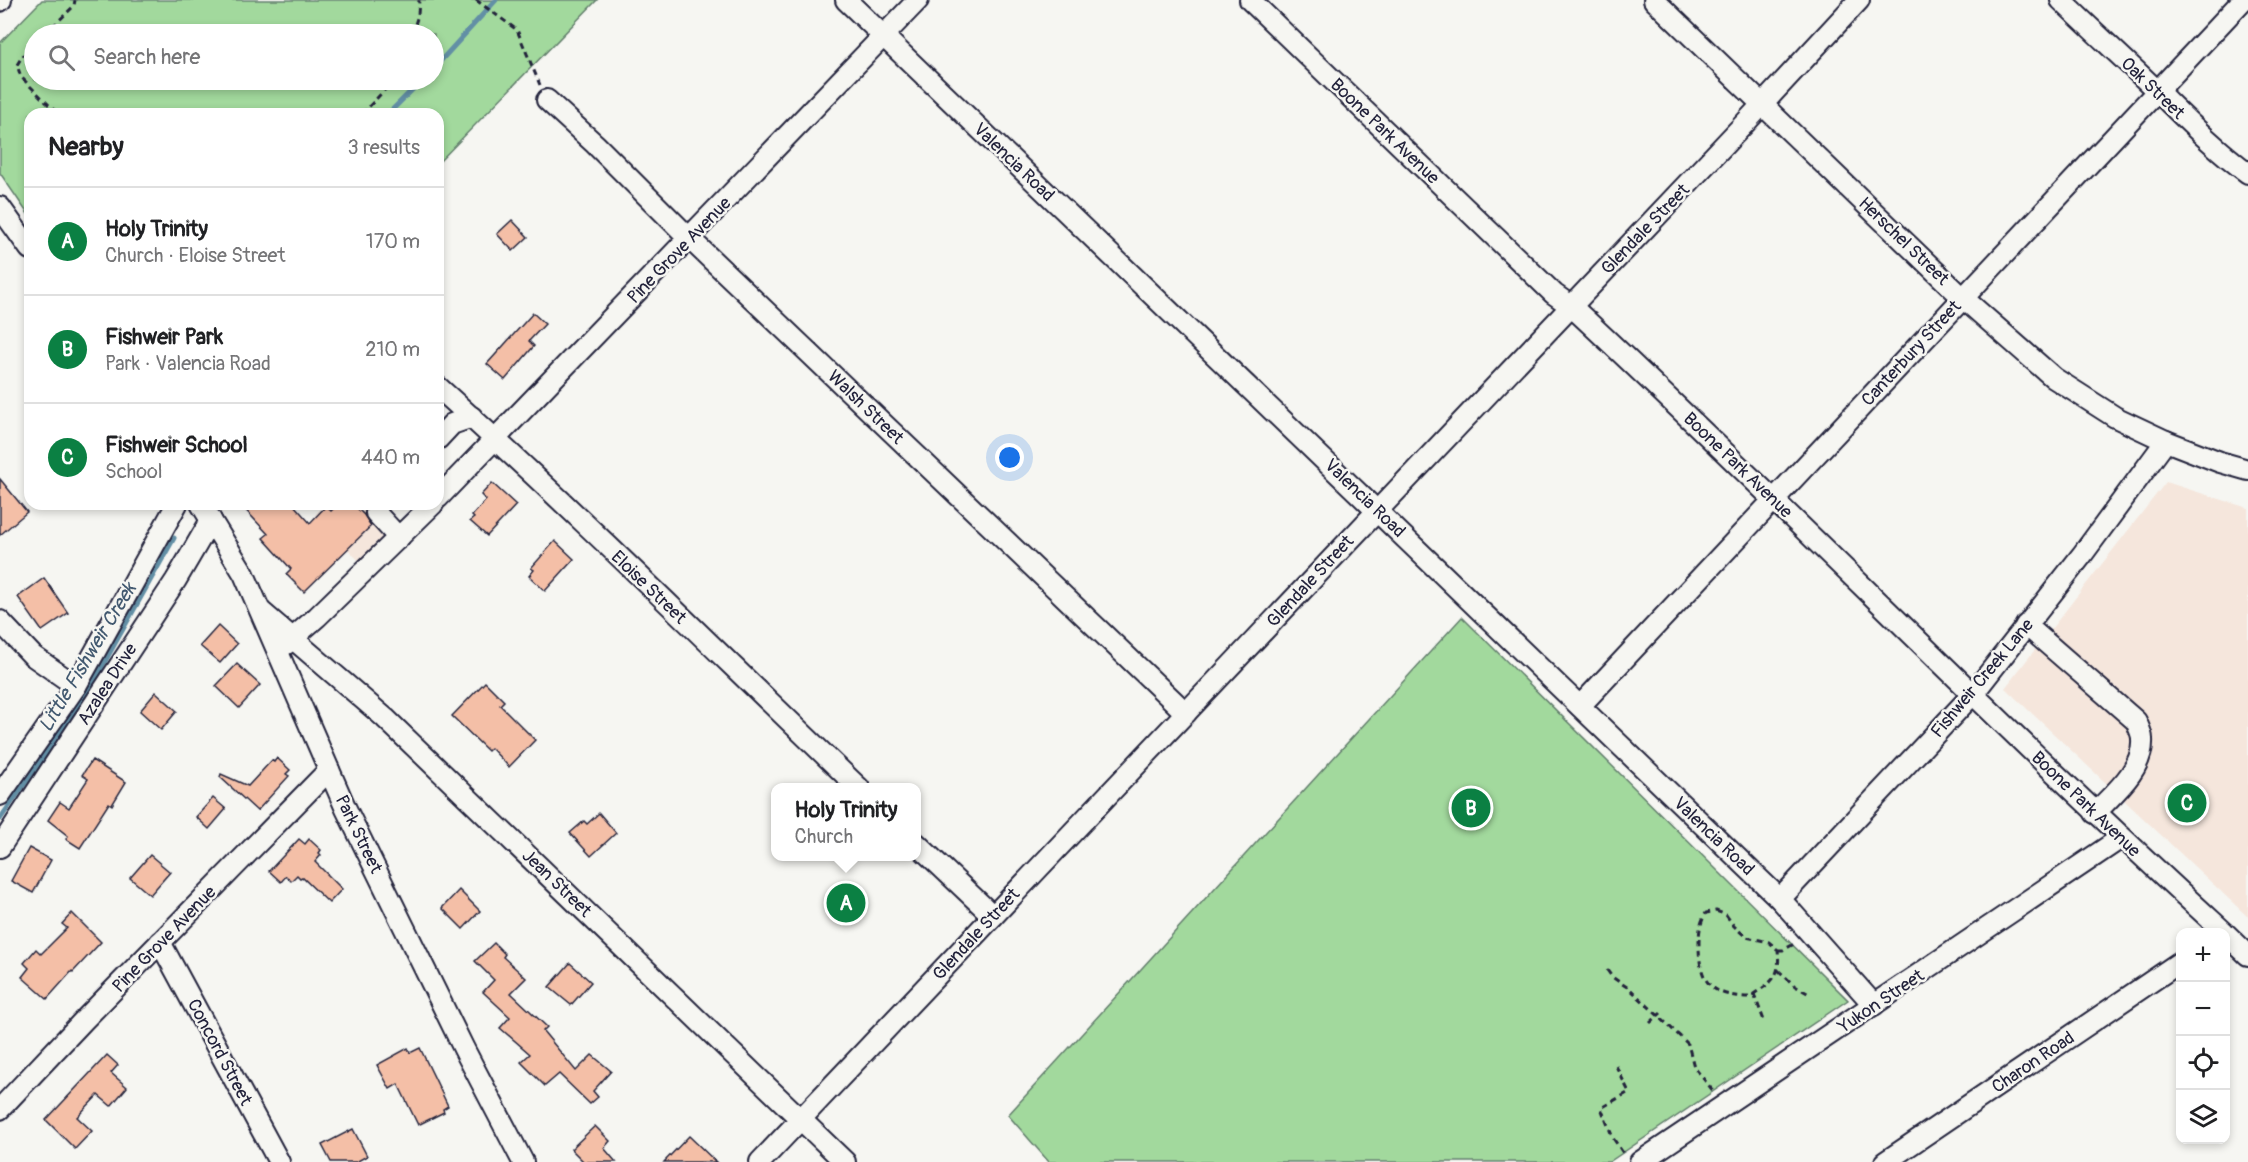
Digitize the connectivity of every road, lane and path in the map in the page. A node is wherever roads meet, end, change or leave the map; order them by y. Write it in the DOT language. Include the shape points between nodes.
graph roads {
  1 [pos="75,0"];
  2 [pos="419,0"];
  3 [pos="476,0"];
  4 [pos="846,0"];
  5 [pos="918,0"];
  6 [pos="1250,0"];
  7 [pos="1654,0"];
  8 [pos="1859,0"];
  9 [pos="2061,0"];
  10 [pos="2243,0"];
  11 [pos="55,24"];
  12 [pos="415,24"];
  13 [pos="883,36"];
  14 [pos="24,55"];
  15 [pos="24,80"];
  16 [pos="34,90"];
  17 [pos="384,90"];
  18 [pos="2157,91"];
  19 [pos="547,100"];
  20 [pos="1762,104"];
  21 [pos="52,108"];
  22 [pos="367,108"];
  23 [pos="2248,173"];
  24 [pos="0,207"];
  25 [pos="689,238"];
  26 [pos="24,241"];
  27 [pos="1963,298"];
  28 [pos="1571,306"];
  29 [pos="444,392"];
  30 [pos="472,417"];
  31 [pos="444,433"];
  32 [pos="496,439"];
  33 [pos="2166,441"];
  34 [pos="2248,470"];
  35 [pos="444,492"];
  36 [pos="1774,498"];
  37 [pos="1377,509"];
  38 [pos="174,510"];
  39 [pos="377,510"];
  40 [pos="427,510"];
  41 [pos="206,512"];
  42 [pos="399,538"];
  43 [pos="0,621"];
  44 [pos="2026,625"];
  45 [pos="286,645"];
  46 [pos="76,686"];
  47 [pos="1972,695"];
  48 [pos="1580,706"];
  49 [pos="1186,713"];
  50 [pos="329,770"];
  51 [pos="854,783"];
  52 [pos="0,795"];
  53 [pos="2095,813"];
  54 [pos="2121,838"];
  55 [pos="0,847"];
  56 [pos="921,848"];
  57 [pos="1780,899"];
  58 [pos="993,916"];
  59 [pos="2220,928"];
  60 [pos="2230,938"];
  61 [pos="160,942"];
  62 [pos="1794,944"];
  63 [pos="1778,950"];
  64 [pos="2248,955"];
  65 [pos="2176,965"];
  66 [pos="1607,970"];
  67 [pos="1778,970"];
  68 [pos="1754,994"];
  69 [pos="1810,996"];
  70 [pos="1874,1005"];
  71 [pos="1659,1014"];
  72 [pos="1650,1023"];
  73 [pos="1765,1023"];
  74 [pos="1616,1066"];
  75 [pos="1725,1106"];
  76 [pos="0,1109"];
  77 [pos="800,1119"];
  78 [pos="1632,1158"];
  79 [pos="279,1162"];
  80 [pos="524,1162"];
  81 [pos="760,1162"];
  82 [pos="845,1162"];
  83 [pos="1886,1162"];
  1 -- 11 [label="path" via="74,6"];
  2 -- 12 [label="path"];
  3 -- 19 [label="path" via="517,30"];
  4 -- 13 [label="street, Valencia Road"];
  5 -- 13 [label="street, Pine Grove Avenue"];
  6 -- 28 [label="street, Boone Park Avenue" via="1554,294"];
  7 -- 20 [label="street, Herschel Street"];
  8 -- 20 [label="street, Glendale Street"];
  9 -- 18 [label="street, Oak Street"];
  10 -- 18 [label="street, Canterbury Street"];
  13 -- 25 [label="street, Pine Grove Avenue"];
  13 -- 37 [label="street, Valencia Road"];
  14 -- 15 [label="path" via="17,65"];
  16 -- 21 [label="path"];
  17 -- 22 [label="path"];
  18 -- 23 [label="street, Oak Street"];
  18 -- 27 [label="street, Canterbury Street"];
  19 -- 25 [label="street, Walsh Street"];
  20 -- 27 [label="street, Herschel Street"];
  20 -- 28 [label="street, Glendale Street"];
  24 -- 26 [label="street"];
  25 -- 32 [label="street, Pine Grove Avenue"];
  25 -- 49 [label="street, Walsh Street"];
  27 -- 33 [label="street, Herschel Street" via="2054,378 2115,417"];
  27 -- 36 [label="street, Canterbury Street"];
  28 -- 36 [label="street, Boone Park Avenue"];
  28 -- 37 [label="street, Glendale Street"];
  29 -- 30 [label="street, Eloise Street"];
  30 -- 31 [label="street" via="452,424"];
  30 -- 32 [label="street, Eloise Street"];
  32 -- 35 [label="street, Pine Grove Avenue"];
  32 -- 51 [label="street, Eloise Street"];
  33 -- 34 [label="street, Herschel Street"];
  33 -- 44 [label="street, Fishweir Creek Lane"];
  36 -- 47 [label="street, Boone Park Avenue"];
  36 -- 48 [label="street, Canterbury Street"];
  37 -- 48 [label="street, Valencia Road"];
  37 -- 49 [label="street, Glendale Street"];
  38 -- 46 [label="street, Azalea Drive"];
  39 -- 42 [label="street"];
  40 -- 42 [label="street"];
  41 -- 45 [label="street, Park Street" via="262,612"];
  41 -- 55 [label="street, Azalea Drive" via="176,580"];
  42 -- 45 [label="street"];
  43 -- 46 [label="street" via="33,656"];
  44 -- 47 [label="street, Fishweir Creek Lane"];
  44 -- 53 [label="street" via="2136,721 2142,737 2141,753 2133,771"];
  45 -- 50 [label="street, Park Street"];
  45 -- 77 [label="street, Jean Street" via="385,718"];
  46 -- 52 [label="street, Azalea Drive"];
  47 -- 53 [label="street, Boone Park Avenue"];
  47 -- 57 [label="street, Fishweir Creek Lane"];
  48 -- 57 [label="street, Valencia Road"];
  49 -- 58 [label="street, Glendale Street"];
  50 -- 61 [label="street, Pine Grove Avenue"];
  50 -- 80 [label="street, Park Street" via="459,1039"];
  53 -- 54 [label="street, Boone Park Avenue"];
  54 -- 59 [label="street, Boone Park Avenue"];
  54 -- 70 [label="street, Yukon Street"];
  56 -- 58 [label="street"];
  57 -- 70 [label="street, Valencia Road"];
  58 -- 77 [label="street, Glendale Street"];
  60 -- 64 [label="street, Boone Park Avenue"];
  61 -- 76 [label="street, Pine Grove Avenue"];
  61 -- 79 [label="street, Concord Street"];
  62 -- 63 [label="path"];
  63 -- 67 [label="path"];
  63 -- 68 [label="path" via="1769,942 1746,938 1726,915 1716,911 1706,913 1701,922 1699,955 1702,974 1710,985 1724,994"];
  65 -- 83 [label="street, Charon Road"];
  66 -- 71 [label="path"];
  67 -- 68 [label="path" via="1776,977"];
  67 -- 69 [label="path"];
  68 -- 73 [label="path"];
  70 -- 75 [label="street, Yukon Street"];
  71 -- 72 [label="path"];
  71 -- 75 [label="path" via="1688,1044 1694,1067"];
  74 -- 78 [label="path" via="1629,1092 1601,1108 1613,1138"];
  75 -- 78 [label="street, Yukon Street"];
  77 -- 81 [label="street, Glendale Street"];
  77 -- 82 [label="street, Jean Street"];
}
